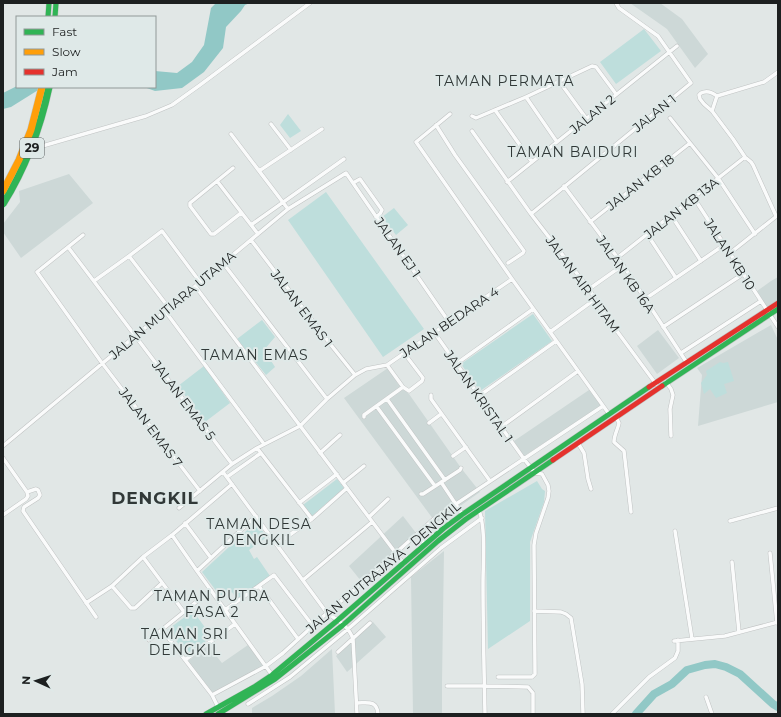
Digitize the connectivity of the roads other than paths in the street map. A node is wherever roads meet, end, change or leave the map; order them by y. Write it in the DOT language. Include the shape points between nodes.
graph roads {
  1 [pos="310,3"];
  2 [pos="616,3"];
  3 [pos="52,6"];
  4 [pos="48,16"];
  5 [pos="55,16"];
  6 [pos="677,46"];
  7 [pos="669,52"];
  8 [pos="778,72"];
  9 [pos="559,81"];
  10 [pos="42,88"];
  11 [pos="49,88"];
  12 [pos="616,94"];
  13 [pos="717,96"];
  14 [pos="526,97"];
  15 [pos="495,110"];
  16 [pos="712,111"];
  17 [pos="450,114"];
  18 [pos="472,116"];
  19 [pos="586,118"];
  20 [pos="670,118"];
  21 [pos="271,124"];
  22 [pos="436,125"];
  23 [pos="322,129"];
  24 [pos="472,131"];
  25 [pos="231,134"];
  26 [pos="557,142"];
  27 [pos="690,143"];
  28 [pos="291,150"];
  29 [pos="15,154"];
  30 [pos="745,157"];
  31 [pos="344,158"];
  32 [pos="532,162"];
  33 [pos="233,168"];
  34 [pos="259,171"];
  35 [pos="346,173"];
  36 [pos="718,178"];
  37 [pos="217,181"];
  38 [pos="507,182"];
  39 [pos="353,183"];
  40 [pos="564,186"];
  41 [pos="3,190"];
  42 [pos="694,198"];
  43 [pos="282,202"];
  44 [pos="3,204"];
  45 [pos="288,210"];
  46 [pos="241,213"];
  47 [pos="531,214"];
  48 [pos="671,215"];
  49 [pos="777,215"];
  50 [pos="376,217"];
  51 [pos="590,222"];
  52 [pos="251,225"];
  53 [pos="258,234"];
  54 [pos="647,234"];
  55 [pos="755,234"];
  56 [pos="83,236"];
  57 [pos="251,240"];
  58 [pos="724,245"];
  59 [pos="68,247"];
  60 [pos="730,253"];
  61 [pos="129,256"];
  62 [pos="617,258"];
  63 [pos="701,261"];
  64 [pos="223,263"];
  65 [pos="508,263"];
  66 [pos="622,265"];
  67 [pos="743,274"];
  68 [pos="676,278"];
  69 [pos="512,279"];
  70 [pos="94,281"];
  71 [pos="200,282"];
  72 [pos="195,286"];
  73 [pos="589,289"];
  74 [pos="645,299"];
  75 [pos="594,300"];
  76 [pos="761,300"];
  77 [pos="778,303"];
  78 [pos="167,309"];
  79 [pos="533,309"];
  80 [pos="778,310"];
  81 [pos="769,312"];
  82 [pos="449,322"];
  83 [pos="663,327"];
  84 [pos="778,327"];
  85 [pos="434,332"];
  86 [pos="550,332"];
  87 [pos="135,335"];
  88 [pos="556,341"];
  89 [pos="404,353"];
  90 [pos="681,354"];
  91 [pos="102,363"];
  92 [pos="687,363"];
  93 [pos="456,364"];
  94 [pos="387,365"];
  95 [pos="578,371"];
  96 [pos="355,375"];
  97 [pos="666,382"];
  98 [pos="657,385"];
  99 [pos="403,387"];
  100 [pos="431,395"];
  101 [pos="479,396"];
  102 [pos="327,399"];
  103 [pos="387,399"];
  104 [pos="377,406"];
  105 [pos="603,406"];
  106 [pos="442,414"];
  107 [pos="612,416"];
  108 [pos="364,417"];
  109 [pos="429,423"];
  110 [pos="300,426"];
  111 [pos="501,426"];
  112 [pos="340,435"];
  113 [pos="672,436"];
  114 [pos="578,443"];
  115 [pos="264,444"];
  116 [pos="3,446"];
  117 [pos="466,447"];
  118 [pos="257,448"];
  119 [pos="320,452"];
  120 [pos="261,453"];
  121 [pos="453,456"];
  122 [pos="3,458"];
  123 [pos="524,459"];
  124 [pos="232,464"];
  125 [pos="364,466"];
  126 [pos="461,468"];
  127 [pos="533,470"];
  128 [pos="223,472"];
  129 [pos="337,474"];
  130 [pos="227,477"];
  131 [pos="445,480"];
  132 [pos="490,481"];
  133 [pos="441,482"];
  134 [pos="343,483"];
  135 [pos="232,484"];
  136 [pos="436,486"];
  137 [pos="347,488"];
  138 [pos="591,489"];
  139 [pos="200,491"];
  140 [pos="27,492"];
  141 [pos="421,494"];
  142 [pos="388,499"];
  143 [pos="299,503"];
  144 [pos="456,504"];
  145 [pos="179,508"];
  146 [pos="778,508"];
  147 [pos="631,512"];
  148 [pos="480,514"];
  149 [pos="3,515"];
  150 [pos="256,516"];
  151 [pos="464,516"];
  152 [pos="369,517"];
  153 [pos="312,519"];
  154 [pos="730,521"];
  155 [pos="372,522"];
  156 [pos="185,523"];
  157 [pos="675,531"];
  158 [pos="417,534"];
  159 [pos="172,535"];
  160 [pos="277,544"];
  161 [pos="425,544"];
  162 [pos="396,553"];
  163 [pos="770,553"];
  164 [pos="143,557"];
  165 [pos="211,558"];
  166 [pos="732,562"];
  167 [pos="404,564"];
  168 [pos="197,571"];
  169 [pos="303,580"];
  170 [pos="162,583"];
  171 [pos="112,586"];
  172 [pos="259,586"];
  173 [pos="211,590"];
  174 [pos="86,603"];
  175 [pos="369,606"];
  176 [pos="225,610"];
  177 [pos="534,611"];
  178 [pos="184,612"];
  179 [pos="327,613"];
  180 [pos="96,618"];
  181 [pos="777,622"];
  182 [pos="370,623"];
  183 [pos="235,624"];
  184 [pos="343,625"];
  185 [pos="312,626"];
  186 [pos="162,630"];
  187 [pos="739,632"];
  188 [pos="298,639"];
  189 [pos="353,639"];
  190 [pos="692,639"];
  191 [pos="149,640"];
  192 [pos="338,652"];
  193 [pos="185,660"];
  194 [pos="266,666"];
  195 [pos="272,675"];
  196 [pos="498,678"];
  197 [pos="447,686"];
  198 [pos="485,686"];
  199 [pos="259,694"];
  200 [pos="212,695"];
  201 [pos="706,697"];
  202 [pos="357,703"];
  203 [pos="248,704"];
  204 [pos="218,710"];
  205 [pos="206,714"];
  206 [pos="358,714"];
  207 [pos="378,714"];
  208 [pos="485,714"];
  209 [pos="533,714"];
  210 [pos="583,714"];
  211 [pos="612,714"];
  212 [pos="712,714"];
  1 -- 29 [label="street" via="172,105 146,116"];
  2 -- 7 [label="street, JALAN 1" via="619,8 658,36"];
  3 -- 4 [label="main road"];
  3 -- 5 [label="main road"];
  6 -- 7 [label="street, JALAN 2"];
  7 -- 12 [label="street, JALAN 2"];
  7 -- 40 [label="street, JALAN 1" via="691,83"];
  8 -- 13 [label="street" via="764,82"];
  9 -- 12 [label="street" via="592,66 596,67"];
  9 -- 14 [label="street"];
  9 -- 19 [label="street"];
  10 -- 41 [label="main road, 29, bridge" via="31,130"];
  11 -- 44 [label="main road, 29, bridge" via="36,138 24,167"];
  12 -- 19 [label="street, JALAN 2"];
  13 -- 16 [label="street"];
  13 -- 16 [label="street" via="704,92 699,95"];
  14 -- 15 [label="street"];
  14 -- 26 [label="street"];
  15 -- 18 [label="street" via="476,118"];
  15 -- 32 [label="street"];
  16 -- 30 [label="street"];
  17 -- 22 [label="street"];
  19 -- 26 [label="street, JALAN 2"];
  20 -- 27 [label="street"];
  21 -- 28 [label="street"];
  22 -- 65 [label="street" via="524,251"];
  22 -- 69 [label="street" via="416,142"];
  23 -- 28 [label="street"];
  24 -- 38 [label="street, JALAN AIR HITAM"];
  25 -- 34 [label="street"];
  26 -- 32 [label="street, JALAN 2"];
  27 -- 36 [label="street"];
  27 -- 51 [label="street, JALAN KB 18"];
  28 -- 34 [label="street"];
  30 -- 36 [label="street, JALAN KB 13A"];
  30 -- 49 [label="street" via="753,165"];
  31 -- 43 [label="street"];
  32 -- 38 [label="street, JALAN 2"];
  33 -- 37 [label="street"];
  34 -- 43 [label="street"];
  35 -- 39 [label="street, JALAN EJ 1"];
  35 -- 45 [label="street, JALAN MUTIARA UTAMA"];
  36 -- 42 [label="street, JALAN KB 13A"];
  36 -- 55 [label="street"];
  37 -- 46 [label="street"];
  37 -- 46 [label="street" via="190,203 210,234 214,234"];
  38 -- 47 [label="street, JALAN AIR HITAM"];
  39 -- 50 [label="street, JALAN EJ 1"];
  39 -- 50 [label="street" via="360,179 382,210"];
  40 -- 47 [label="street, JALAN 1"];
  40 -- 51 [label="street, JALAN KB 16A"];
  42 -- 48 [label="street, JALAN KB 13A"];
  42 -- 58 [label="street, JALAN KB 10"];
  43 -- 45 [label="street"];
  43 -- 52 [label="street"];
  45 -- 53 [label="street, JALAN MUTIARA UTAMA"];
  46 -- 52 [label="street"];
  47 -- 73 [label="street, JALAN AIR HITAM"];
  48 -- 54 [label="street, JALAN KB 13A"];
  48 -- 63 [label="street"];
  49 -- 55 [label="street"];
  50 -- 82 [label="street, JALAN EJ 1"];
  51 -- 62 [label="street, JALAN KB 16A"];
  52 -- 53 [label="street"];
  53 -- 57 [label="street, JALAN MUTIARA UTAMA"];
  54 -- 62 [label="street, JALAN KB 13A"];
  54 -- 68 [label="street"];
  55 -- 60 [label="street"];
  56 -- 59 [label="street"];
  57 -- 64 [label="street, JALAN MUTIARA UTAMA"];
  57 -- 96 [label="street, JALAN EMAS 1"];
  58 -- 60 [label="street, JALAN KB 10"];
  58 -- 63 [label="street"];
  59 -- 70 [label="street, JALAN EMAS 5"];
  59 -- 91 [label="street, JALAN EMAS 7" via="37,272"];
  60 -- 67 [label="street, JALAN KB 10"];
  61 -- 70 [label="street"];
  61 -- 71 [label="street" via="162,231"];
  61 -- 78 [label="street"];
  62 -- 66 [label="street, JALAN KB 16A"];
  63 -- 68 [label="street"];
  64 -- 71 [label="street, JALAN MUTIARA UTAMA"];
  64 -- 102 [label="street"];
  66 -- 73 [label="street"];
  66 -- 74 [label="street, JALAN KB 16A"];
  67 -- 76 [label="street, JALAN KB 10"];
  67 -- 83 [label="street"];
  68 -- 74 [label="street"];
  69 -- 79 [label="street"];
  69 -- 82 [label="street, JALAN BEDARA 4"];
  70 -- 87 [label="street, JALAN EMAS 5"];
  71 -- 72 [label="street, JALAN MUTIARA UTAMA"];
  72 -- 78 [label="street, JALAN MUTIARA UTAMA"];
  72 -- 110 [label="street"];
  73 -- 75 [label="street, JALAN AIR HITAM"];
  74 -- 83 [label="street, JALAN KB 16A"];
  75 -- 86 [label="street"];
  75 -- 98 [label="street, JALAN AIR HITAM"];
  76 -- 81 [label="street, JALAN KB 10"];
  76 -- 90 [label="street"];
  77 -- 81 [label="main road"];
  78 -- 87 [label="street, JALAN MUTIARA UTAMA"];
  78 -- 115 [label="street"];
  79 -- 86 [label="street"];
  79 -- 93 [label="street"];
  80 -- 81 [label="main road"];
  81 -- 84 [label="street, JALAN KB 10"];
  81 -- 92 [label="main road"];
  81 -- 97 [label="main road"];
  82 -- 85 [label="street, JALAN BEDARA 4"];
  83 -- 90 [label="street, JALAN KB 16A"];
  85 -- 89 [label="street, JALAN BEDARA 4"];
  85 -- 93 [label="street, JALAN KRISTAL 1"];
  86 -- 88 [label="street"];
  87 -- 91 [label="street, JALAN MUTIARA UTAMA"];
  87 -- 124 [label="street, JALAN EMAS 5"];
  88 -- 95 [label="street"];
  88 -- 101 [label="street"];
  89 -- 94 [label="street, JALAN BEDARA 4"];
  89 -- 99 [label="street" via="423,378 408,391"];
  90 -- 92 [label="street, JALAN KB 16A"];
  91 -- 116 [label="street, JALAN MUTIARA UTAMA"];
  91 -- 139 [label="street, JALAN EMAS 7"];
  92 -- 98 [label="main road"];
  93 -- 101 [label="street, JALAN KRISTAL 1"];
  94 -- 96 [label="street" via="366,369"];
  94 -- 99 [label="street"];
  95 -- 105 [label="street"];
  95 -- 111 [label="street"];
  96 -- 102 [label="street"];
  97 -- 98 [label="main road"];
  97 -- 113 [label="street" via="672,395"];
  98 -- 107 [label="main road, JALAN PUTRAJAYA - DENGKIL"];
  99 -- 103 [label="street"];
  100 -- 106 [label="street" via="431,399"];
  101 -- 111 [label="street, JALAN KRISTAL 1"];
  102 -- 110 [label="street"];
  103 -- 104 [label="street"];
  103 -- 131 [label="street"];
  104 -- 108 [label="street"];
  104 -- 136 [label="street"];
  105 -- 107 [label="street"];
  105 -- 123 [label="street"];
  106 -- 109 [label="street"];
  106 -- 117 [label="street"];
  107 -- 114 [label="main road, JALAN PUTRAJAYA - DENGKIL"];
  107 -- 127 [label="main road, JALAN PUTRAJAYA - DENGKIL"];
  107 -- 147 [label="street" via="619,423 614,442 624,451"];
  110 -- 115 [label="street"];
  110 -- 119 [label="street"];
  111 -- 123 [label="street, JALAN KRISTAL 1"];
  112 -- 119 [label="street"];
  114 -- 127 [label="main road, JALAN PUTRAJAYA - DENGKIL"];
  114 -- 138 [label="street" via="584,453"];
  115 -- 118 [label="street"];
  117 -- 121 [label="street"];
  117 -- 132 [label="street"];
  118 -- 120 [label="street"];
  118 -- 124 [label="street"];
  119 -- 129 [label="street"];
  120 -- 130 [label="street"];
  120 -- 143 [label="street"];
  122 -- 140 [label="street"];
  123 -- 127 [label="street, JALAN KRISTAL 1"];
  123 -- 132 [label="street"];
  124 -- 128 [label="street"];
  125 -- 134 [label="street"];
  126 -- 131 [label="street"];
  127 -- 148 [label="main road, JALAN PUTRAJAYA - DENGKIL"];
  127 -- 151 [label="main road, JALAN PUTRAJAYA - DENGKIL"];
  127 -- 177 [label="street, JALAN KRISTAL 1" via="542,474 549,491 534,545"];
  128 -- 130 [label="street"];
  128 -- 139 [label="street"];
  129 -- 134 [label="street"];
  129 -- 143 [label="street"];
  130 -- 135 [label="street"];
  131 -- 133 [label="street"];
  132 -- 144 [label="street"];
  133 -- 136 [label="street"];
  133 -- 144 [label="street"];
  134 -- 137 [label="street"];
  135 -- 150 [label="street"];
  135 -- 156 [label="street"];
  136 -- 141 [label="street"];
  137 -- 152 [label="street"];
  137 -- 153 [label="street"];
  139 -- 145 [label="street"];
  140 -- 149 [label="street" via="26,499"];
  140 -- 174 [label="street" via="36,488 40,495 24,507 23,511"];
  142 -- 152 [label="street"];
  143 -- 153 [label="street"];
  144 -- 151 [label="street"];
  144 -- 158 [label="street"];
  146 -- 154 [label="street"];
  148 -- 151 [label="main road, JALAN PUTRAJAYA - DENGKIL"];
  148 -- 175 [label="street"];
  148 -- 198 [label="street" via="483,540"];
  150 -- 160 [label="street"];
  150 -- 165 [label="street"];
  151 -- 161 [label="main road, JALAN PUTRAJAYA - DENGKIL"];
  151 -- 175 [label="main road, JALAN PUTRAJAYA - DENGKIL"];
  152 -- 155 [label="street"];
  153 -- 160 [label="street"];
  155 -- 162 [label="street"];
  155 -- 169 [label="street"];
  156 -- 159 [label="street"];
  156 -- 165 [label="street"];
  157 -- 190 [label="street"];
  158 -- 161 [label="street"];
  158 -- 162 [label="street"];
  159 -- 164 [label="street"];
  159 -- 168 [label="street"];
  160 -- 169 [label="street"];
  161 -- 167 [label="main road, JALAN PUTRAJAYA - DENGKIL"];
  162 -- 167 [label="street"];
  162 -- 179 [label="street"];
  163 -- 181 [label="street"];
  164 -- 170 [label="street"];
  164 -- 171 [label="street"];
  165 -- 168 [label="street"];
  166 -- 187 [label="street"];
  167 -- 184 [label="main road, JALAN PUTRAJAYA - DENGKIL"];
  168 -- 173 [label="street"];
  169 -- 179 [label="street"];
  170 -- 171 [label="street" via="135,608 131,608"];
  170 -- 178 [label="street"];
  171 -- 174 [label="street"];
  172 -- 176 [label="street"];
  172 -- 185 [label="street" via="275,576"];
  172 -- 188 [label="street"];
  173 -- 176 [label="street"];
  173 -- 178 [label="street"];
  174 -- 180 [label="street"];
  175 -- 184 [label="main road, JALAN PUTRAJAYA - DENGKIL"];
  176 -- 183 [label="street"];
  177 -- 196 [label="street" via="535,674 532,677"];
  177 -- 210 [label="street" via="561,612 570,618 582,684"];
  178 -- 186 [label="street"];
  179 -- 184 [label="street"];
  179 -- 185 [label="street"];
  181 -- 187 [label="street"];
  182 -- 189 [label="street"];
  183 -- 193 [label="street"];
  183 -- 194 [label="street"];
  184 -- 189 [label="street"];
  184 -- 195 [label="main road, JALAN PUTRAJAYA - DENGKIL"];
  184 -- 199 [label="main road, JALAN PUTRAJAYA - DENGKIL" via="322,646 275,679"];
  185 -- 188 [label="street"];
  186 -- 191 [label="street"];
  186 -- 193 [label="street"];
  187 -- 190 [label="street"];
  188 -- 194 [label="street"];
  189 -- 192 [label="street"];
  189 -- 202 [label="street"];
  190 -- 211 [label="street" via="676,641 678,651 675,658 649,677"];
  193 -- 200 [label="street"];
  194 -- 195 [label="street"];
  194 -- 200 [label="street"];
  195 -- 204 [label="main road, JALAN PUTRAJAYA - DENGKIL"];
  197 -- 198 [label="street"];
  198 -- 208 [label="street"];
  198 -- 209 [label="street" via="528,687 533,693"];
  199 -- 203 [label="street"];
  199 -- 204 [label="main road, JALAN PUTRAJAYA - DENGKIL"];
  200 -- 204 [label="street"];
  201 -- 212 [label="street"];
  202 -- 206 [label="street"];
  202 -- 207 [label="street" via="374,704"];
  204 -- 205 [label="main road, JALAN PUTRAJAYA - DENGKIL"];
}
